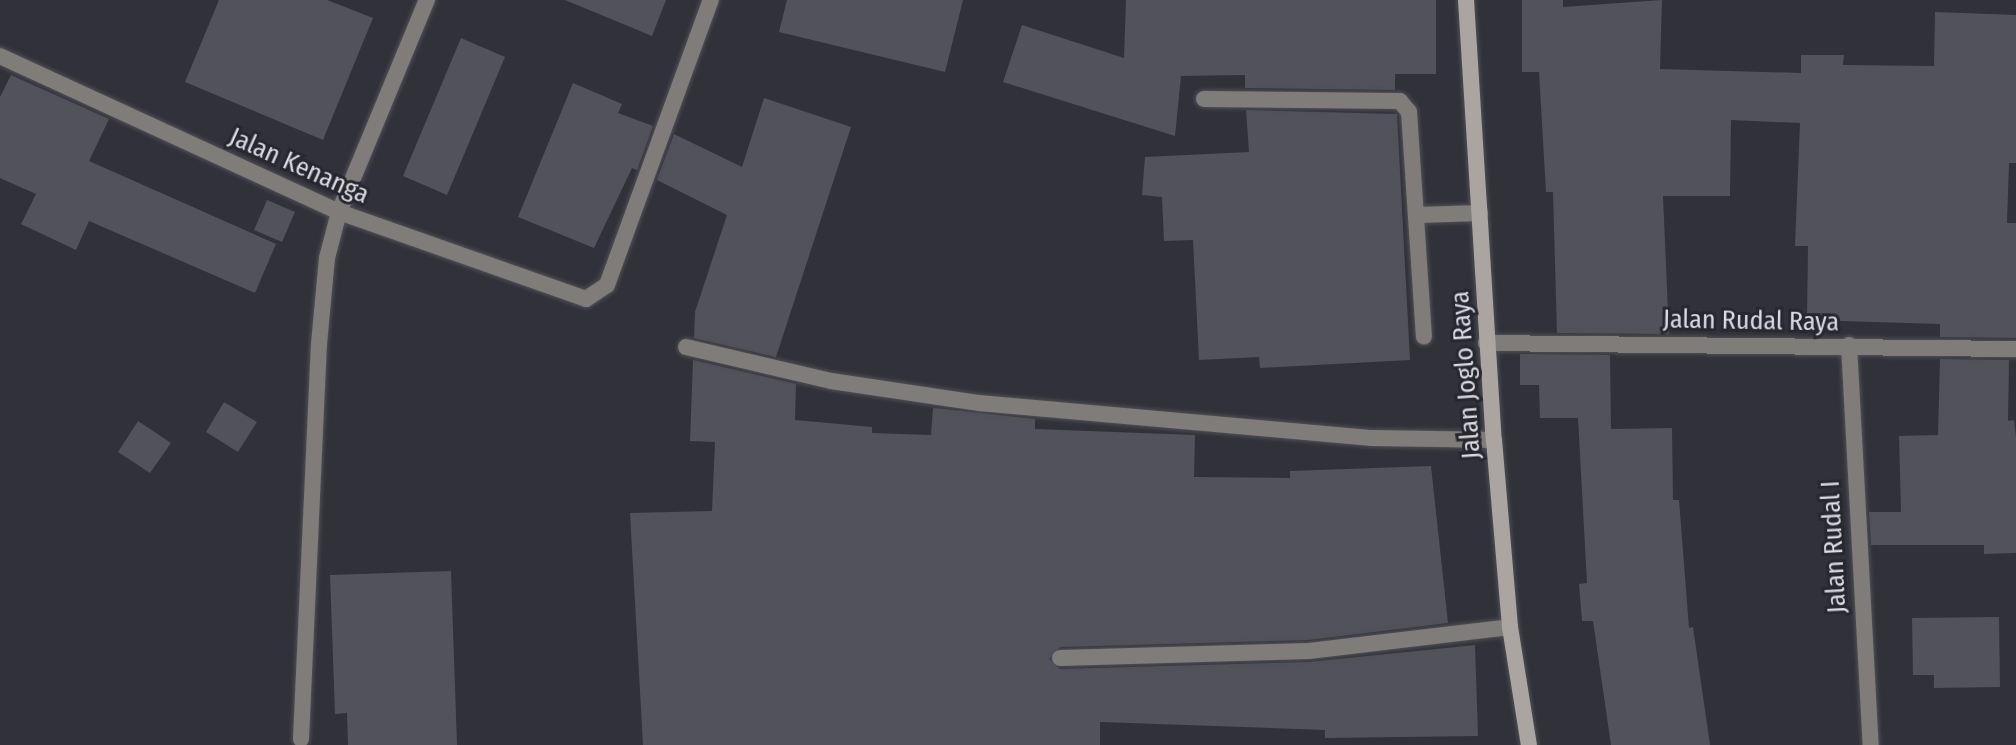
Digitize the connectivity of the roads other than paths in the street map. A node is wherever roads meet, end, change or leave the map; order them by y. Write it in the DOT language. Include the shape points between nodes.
graph roads {
  1 [pos="427,0"];
  2 [pos="711,0"];
  3 [pos="1466,0"];
  4 [pos="0,56"];
  5 [pos="1204,99"];
  6 [pos="339,212"];
  7 [pos="1480,213"];
  8 [pos="1418,215"];
  9 [pos="1424,336"];
  10 [pos="1486,343"];
  11 [pos="1849,345"];
  12 [pos="686,347"];
  13 [pos="2016,349"];
  14 [pos="1494,440"];
  15 [pos="1510,627"];
  16 [pos="1060,658"];
  17 [pos="301,739"];
  18 [pos="1529,745"];
  19 [pos="1871,745"];
  1 -- 6 [label="street"];
  2 -- 6 [label="street, Jalan Kenanga" via="607,285 586,299"];
  3 -- 7 [label="main road, Jalan Joglo Raya"];
  4 -- 6 [label="street, Jalan Kenanga"];
  5 -- 8 [label="street" via="1400,101 1409,112"];
  6 -- 17 [label="street" via="321,315"];
  7 -- 8 [label="street"];
  7 -- 10 [label="main road, Jalan Joglo Raya"];
  8 -- 9 [label="street"];
  10 -- 11 [label="street, Jalan Rudal Raya"];
  10 -- 14 [label="main road, Jalan Joglo Raya"];
  11 -- 13 [label="street, Jalan Rudal Raya"];
  11 -- 19 [label="street, Jalan Rudal I"];
  12 -- 14 [label="street" via="831,381 979,403 1358,437"];
  14 -- 15 [label="main road, Jalan Joglo Raya"];
  15 -- 16 [label="street" via="1309,651"];
  15 -- 18 [label="main road, Jalan Joglo Raya"];
}
